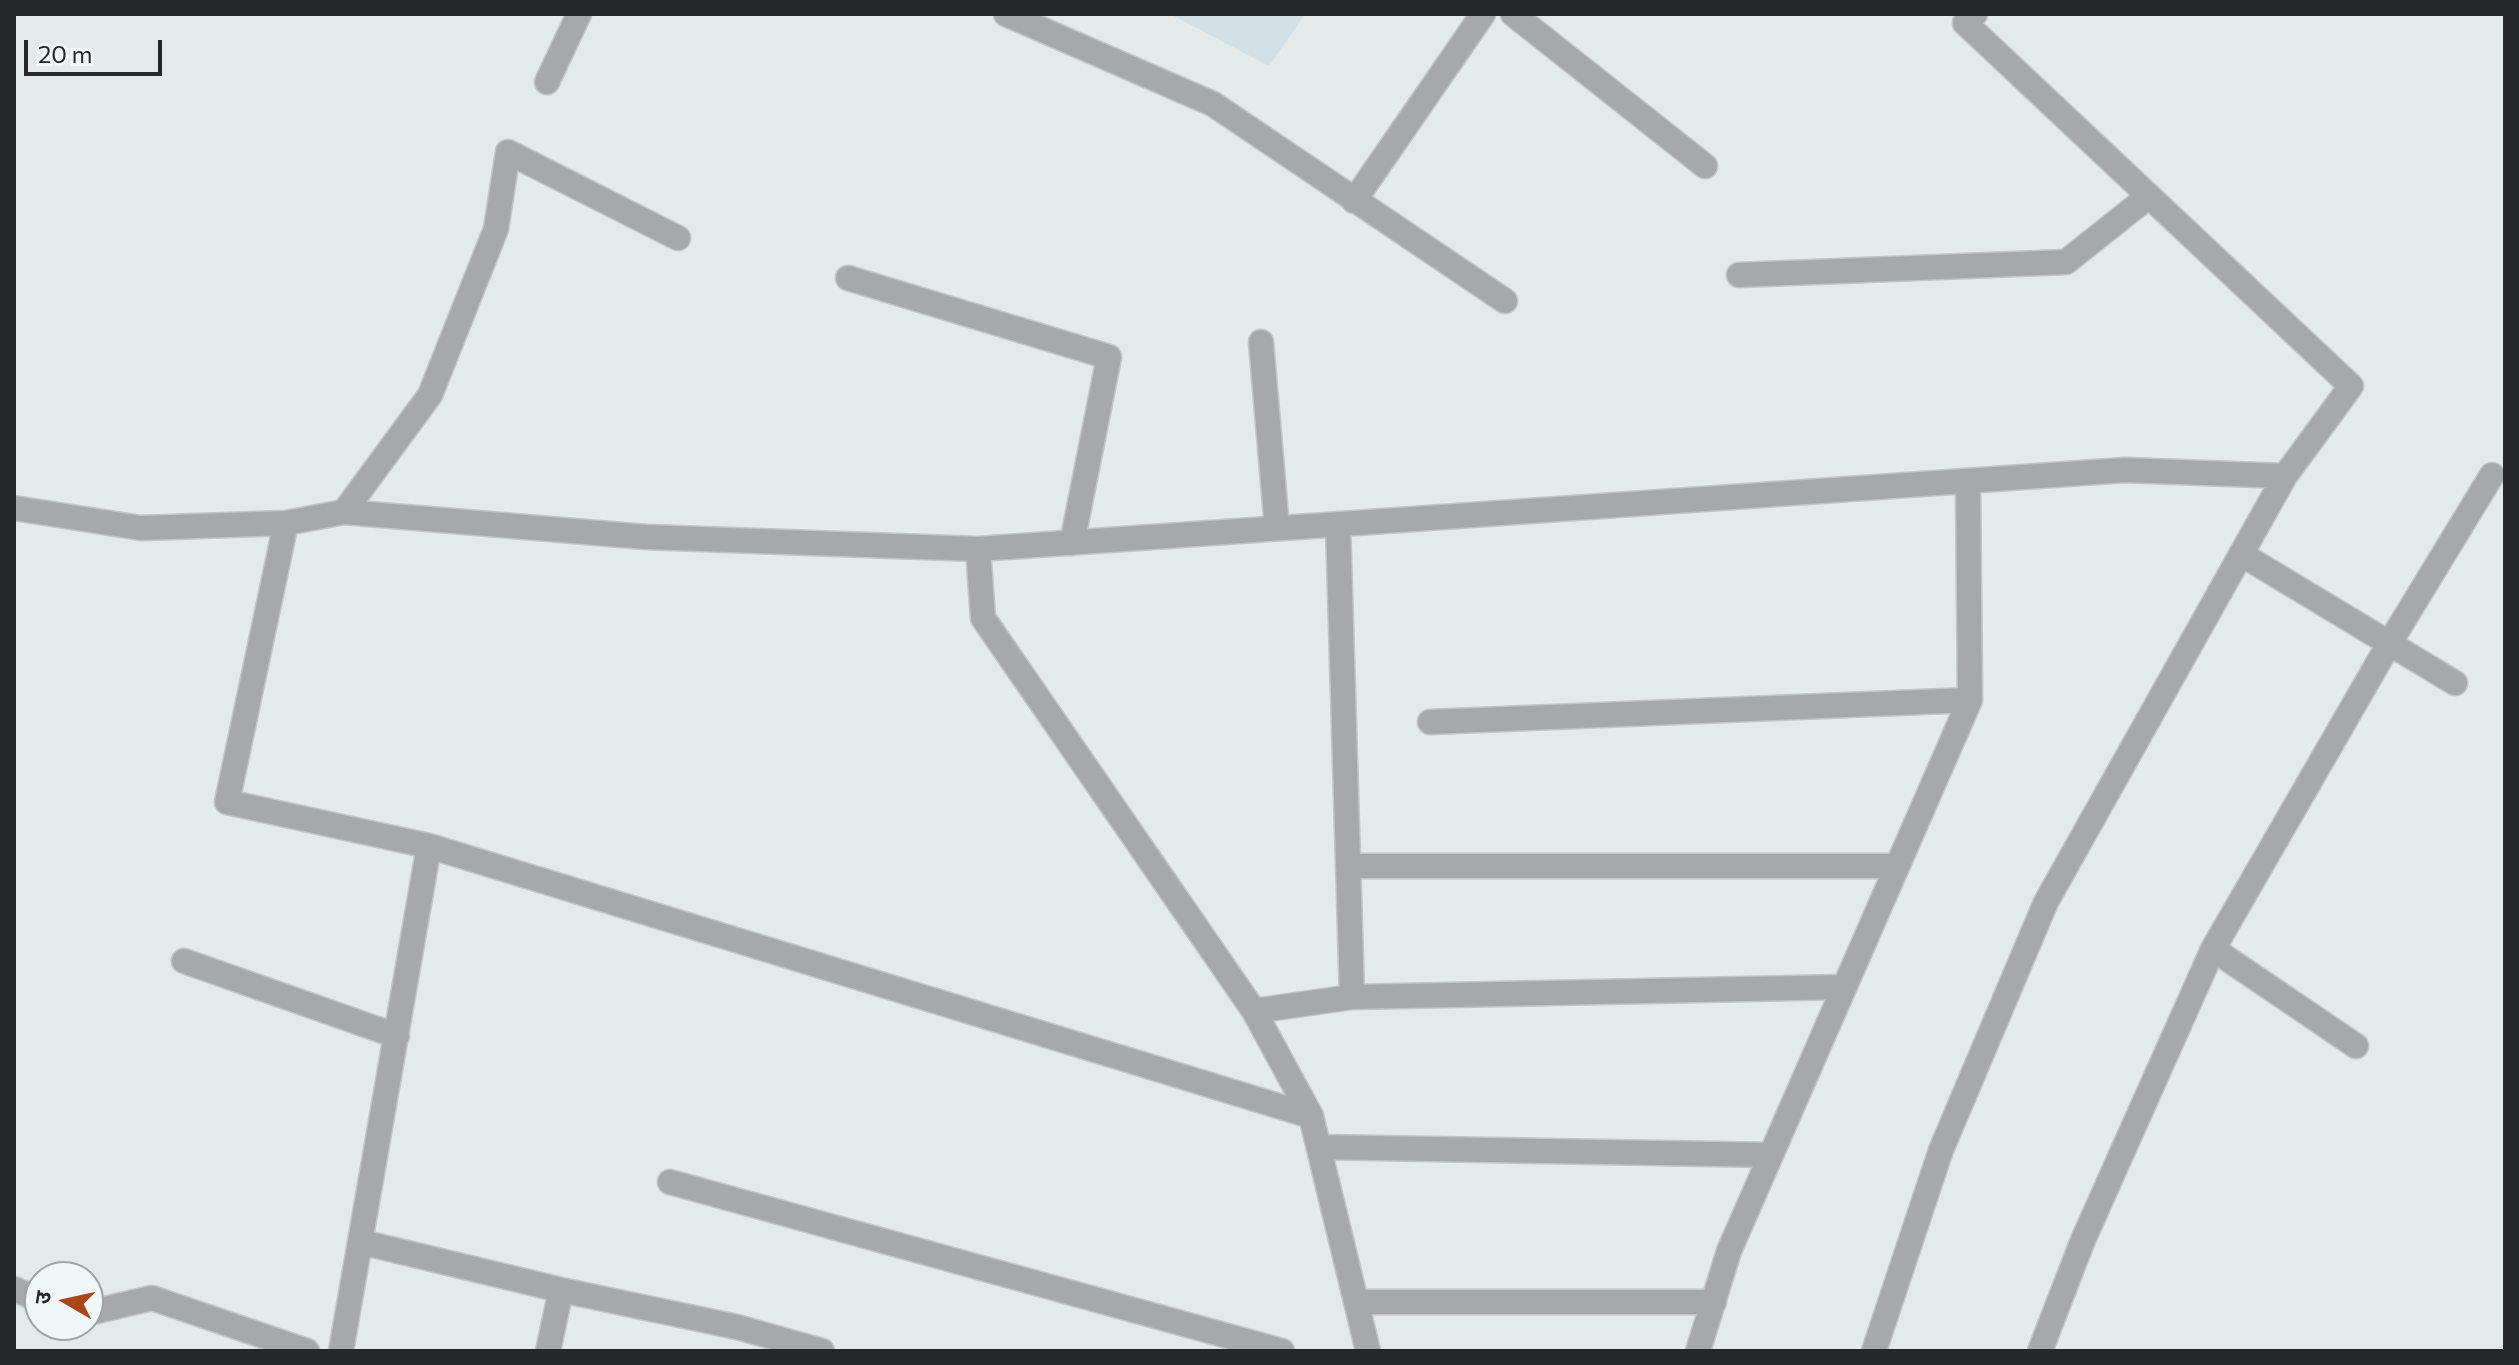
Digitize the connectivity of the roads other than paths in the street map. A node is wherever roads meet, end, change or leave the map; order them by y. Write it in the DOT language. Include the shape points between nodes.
graph roads {
  1 [pos="579,14"];
  2 [pos="1006,14"];
  3 [pos="1483,14"];
  4 [pos="1513,14"];
  5 [pos="1975,14"];
  6 [pos="547,82"];
  7 [pos="1705,166"];
  8 [pos="2149,196"];
  9 [pos="1354,201"];
  10 [pos="678,238"];
  11 [pos="1739,275"];
  12 [pos="848,278"];
  13 [pos="1505,301"];
  14 [pos="1261,342"];
  15 [pos="2492,475"];
  16 [pos="2285,476"];
  17 [pos="1968,481"];
  18 [pos="14,508"];
  19 [pos="344,512"];
  20 [pos="286,523"];
  21 [pos="1338,524"];
  22 [pos="1277,528"];
  23 [pos="1072,543"];
  24 [pos="978,549"];
  25 [pos="2241,554"];
  26 [pos="2389,644"];
  27 [pos="2455,683"];
  28 [pos="1970,700"];
  29 [pos="1430,722"];
  30 [pos="429,846"];
  31 [pos="1348,866"];
  32 [pos="1897,866"];
  33 [pos="2213,949"];
  34 [pos="184,961"];
  35 [pos="1844,987"];
  36 [pos="1352,997"];
  37 [pos="1254,1011"];
  38 [pos="397,1036"];
  39 [pos="2356,1046"];
  40 [pos="1311,1116"];
  41 [pos="1319,1147"];
  42 [pos="1771,1155"];
  43 [pos="670,1182"];
  44 [pos="361,1242"];
  45 [pos="561,1290"];
  46 [pos="1356,1302"];
  47 [pos="1714,1302"];
  48 [pos="104,1309"];
  49 [pos="307,1351"];
  50 [pos="341,1351"];
  51 [pos="548,1351"];
  52 [pos="822,1351"];
  53 [pos="1282,1351"];
  54 [pos="1368,1351"];
  55 [pos="1698,1351"];
  56 [pos="1874,1351"];
  57 [pos="2040,1351"];
  1 -- 6 [label="street"];
  2 -- 9 [label="street" via="1213,104"];
  3 -- 9 [label="street"];
  4 -- 7 [label="street"];
  5 -- 8 [label="street" via="1965,23"];
  8 -- 11 [label="street" via="2066,262"];
  8 -- 16 [label="street" via="2351,386"];
  9 -- 13 [label="street"];
  10 -- 19 [label="street" via="508,152 496,229 430,395"];
  12 -- 23 [label="street" via="1109,357"];
  14 -- 22 [label="street"];
  15 -- 26 [label="street"];
  16 -- 17 [label="street" via="2125,470"];
  16 -- 25 [label="street"];
  17 -- 21 [label="street"];
  17 -- 28 [label="street"];
  18 -- 20 [label="street" via="141,528"];
  19 -- 20 [label="street"];
  19 -- 24 [label="street" via="646,537"];
  20 -- 30 [label="street" via="227,802"];
  21 -- 22 [label="street"];
  21 -- 31 [label="street"];
  22 -- 23 [label="street"];
  23 -- 24 [label="street"];
  24 -- 37 [label="street" via="983,618"];
  25 -- 26 [label="street"];
  25 -- 56 [label="street" via="2046,902 1941,1150"];
  26 -- 27 [label="street"];
  26 -- 33 [label="street"];
  28 -- 29 [label="street"];
  28 -- 32 [label="street"];
  30 -- 38 [label="street"];
  30 -- 40 [label="street"];
  31 -- 32 [label="street"];
  31 -- 36 [label="street"];
  32 -- 35 [label="street"];
  33 -- 39 [label="street"];
  33 -- 57 [label="street" via="2083,1240"];
  34 -- 38 [label="street"];
  35 -- 36 [label="street"];
  35 -- 42 [label="street"];
  36 -- 37 [label="street"];
  37 -- 40 [label="street"];
  38 -- 44 [label="street"];
  40 -- 41 [label="street"];
  41 -- 42 [label="street"];
  41 -- 46 [label="street"];
  42 -- 47 [label="street" via="1729,1251"];
  43 -- 53 [label="street"];
  44 -- 45 [label="street"];
  44 -- 50 [label="street"];
  45 -- 51 [label="street"];
  45 -- 52 [label="street" via="737,1327"];
  46 -- 47 [label="street"];
  46 -- 54 [label="street"];
  47 -- 55 [label="street"];
  48 -- 49 [label="street" via="152,1298"];
}
